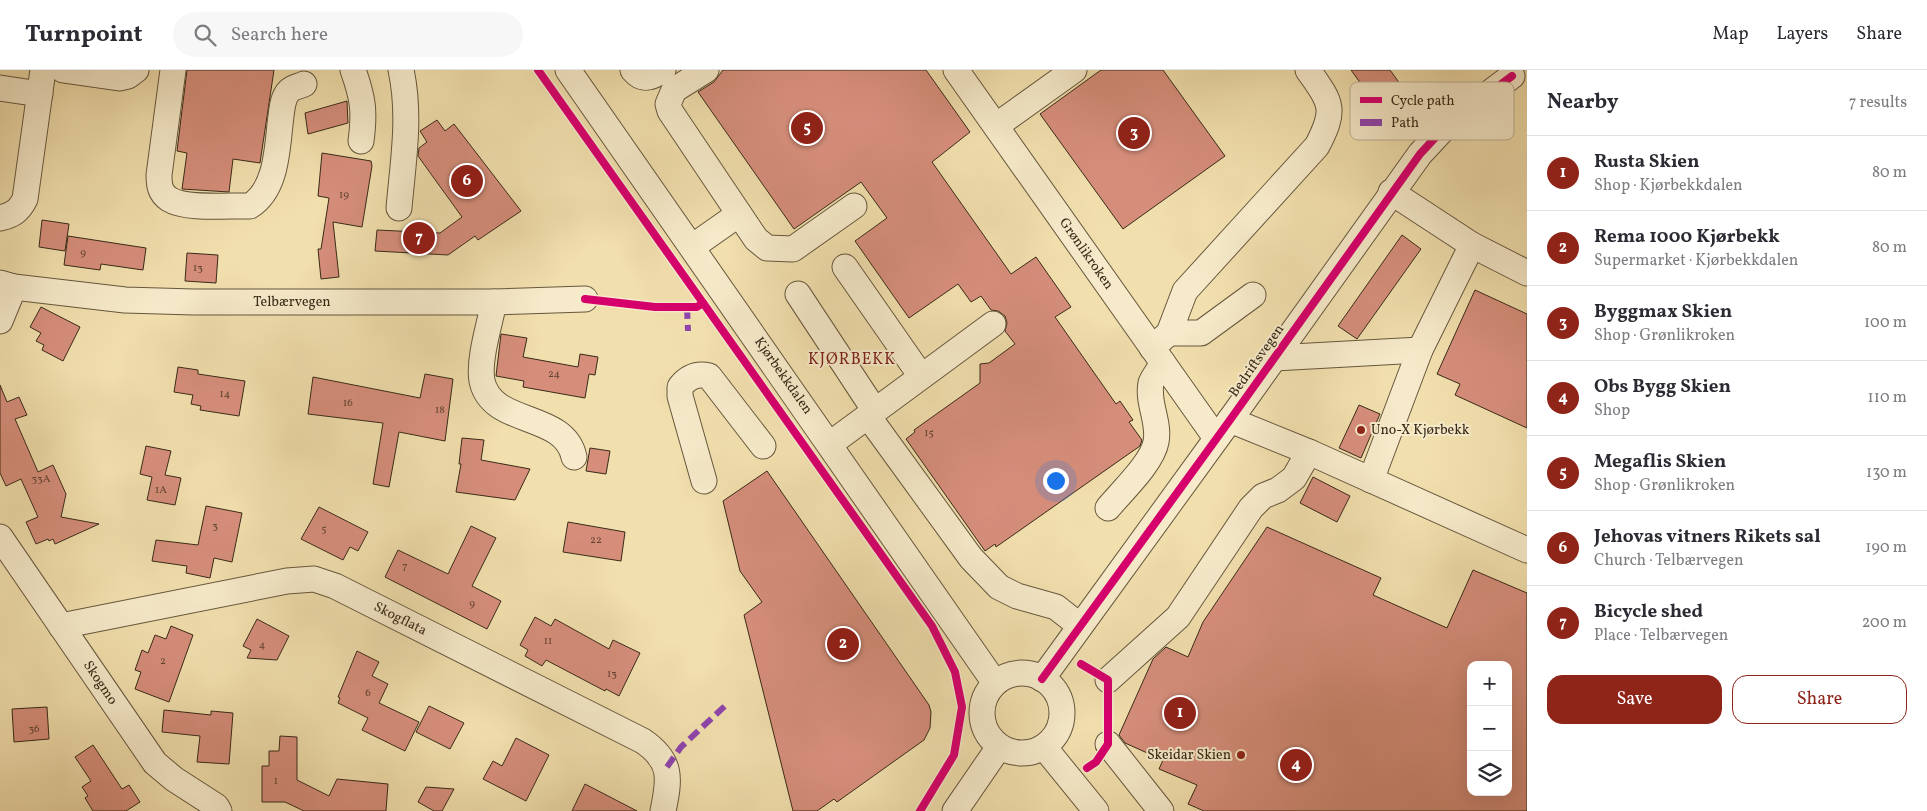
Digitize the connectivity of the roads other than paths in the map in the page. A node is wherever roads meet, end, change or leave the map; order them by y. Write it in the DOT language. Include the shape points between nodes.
graph roads {
  1 [pos="63,70"];
  2 [pos="136,70"];
  3 [pos="173,70"];
  4 [pos="353,70"];
  5 [pos="401,70"];
  6 [pos="568,70"];
  7 [pos="633,70"];
  8 [pos="663,70"];
  9 [pos="706,70"];
  10 [pos="956,70"];
  11 [pos="1074,70"];
  12 [pos="1308,70"];
  13 [pos="41,82"];
  14 [pos="304,84"];
  15 [pos="0,88"];
  16 [pos="996,126"];
  17 [pos="1433,140"];
  18 [pos="361,141"];
  19 [pos="1391,192"];
  20 [pos="854,206"];
  21 [pos="399,208"];
  22 [pos="739,214"];
  23 [pos="0,218"];
  24 [pos="1472,245"];
  25 [pos="692,248"];
  26 [pos="845,267"];
  27 [pos="1527,273"];
  28 [pos="7,285"];
  29 [pos="798,294"];
  30 [pos="1253,295"];
  31 [pos="585,299"];
  32 [pos="494,302"];
  33 [pos="0,322"];
  34 [pos="993,324"];
  35 [pos="1162,348"];
  36 [pos="1420,350"];
  37 [pos="1274,358"];
  38 [pos="921,376"];
  39 [pos="872,414"];
  40 [pos="1223,429"];
  41 [pos="830,444"];
  42 [pos="763,446"];
  43 [pos="1309,452"];
  44 [pos="574,456"];
  45 [pos="1371,480"];
  46 [pos="704,481"];
  47 [pos="1108,508"];
  48 [pos="0,536"];
  49 [pos="1527,550"];
  50 [pos="61,626"];
  51 [pos="1080,626"];
  52 [pos="1042,679"];
  53 [pos="1108,680"];
  54 [pos="995,683"];
  55 [pos="1108,744"];
  56 [pos="999,747"];
  57 [pos="1044,747"];
  58 [pos="222,809"];
  59 [pos="663,811"];
  60 [pos="954,811"];
  61 [pos="1096,811"];
  62 [pos="1161,811"];
  1 -- 2 [label="street" via="119,78"];
  3 -- 14 [label="street" via="159,175 164,195 180,204 250,206 258,201 266,191 274,166 283,104 289,91"];
  4 -- 18 [label="street" via="364,98"];
  5 -- 21 [label="street" via="406,129"];
  6 -- 25 [label="street, Kjørbekkdalen"];
  7 -- 8 [label="street" via="647,78"];
  9 -- 22 [label="street" via="674,90 668,104"];
  10 -- 16 [label="street, Grønlikroken"];
  11 -- 16 [label="street"];
  12 -- 35 [label="street" via="1325,94 1330,108 1328,124 1317,146 1185,291"];
  13 -- 15 [label="street"];
  13 -- 23 [label="street" via="25,199 19,210"];
  16 -- 35 [label="street, Grønlikroken"];
  17 -- 19 [label="street, Bedriftsvegen"];
  19 -- 24 [label="street"];
  19 -- 37 [label="street, Bedriftsvegen"];
  20 -- 22 [label="street" via="792,249 780,250 761,244"];
  22 -- 25 [label="street"];
  24 -- 27 [label="street"];
  24 -- 36 [label="street"];
  25 -- 41 [label="street, Kjørbekkdalen"];
  26 -- 38 [label="street"];
  28 -- 32 [label="street, Telbærvegen" via="125,300"];
  28 -- 33 [label="street"];
  29 -- 39 [label="street"];
  30 -- 35 [label="street" via="1202,333"];
  31 -- 32 [label="street, Telbærvegen"];
  32 -- 44 [label="street" via="482,365 482,381 490,398 507,410 559,432 572,448"];
  34 -- 38 [label="street"];
  35 -- 40 [label="street, Grønlikroken"];
  35 -- 47 [label="street" via="1151,382 1156,442 1149,459"];
  36 -- 37 [label="street"];
  36 -- 45 [label="street"];
  37 -- 40 [label="street, Bedriftsvegen"];
  38 -- 39 [label="street"];
  39 -- 41 [label="street"];
  39 -- 51 [label="street" via="971,558 989,578 1017,596 1056,607"];
  40 -- 43 [label="street"];
  40 -- 51 [label="street, Bedriftsvegen"];
  41 -- 54 [label="street, Kjørbekkdalen"];
  42 -- 46 [label="street" via="709,376 700,374 684,381 680,396"];
  43 -- 45 [label="street"];
  43 -- 53 [label="street" via="1294,478 1263,496 1250,508 1178,617"];
  45 -- 49 [label="street"];
  48 -- 50 [label="street, Skogmo"];
  50 -- 58 [label="street, Skogmo" via="155,763"];
  50 -- 59 [label="street, Skogflata" via="287,581 314,579 335,586 643,741 658,751 667,767"];
  51 -- 52 [label="street, Bedriftsvegen"];
  52 -- 54 [label="street" via="1018,673"];
  52 -- 57 [label="street" via="1052,687 1062,712 1054,738"];
  54 -- 56 [label="street" via="981,708 982,723 988,736"];
  55 -- 62 [label="street"];
  56 -- 57 [label="street" via="1014,753 1029,753"];
  56 -- 60 [label="street"];
  57 -- 61 [label="street"];
}
